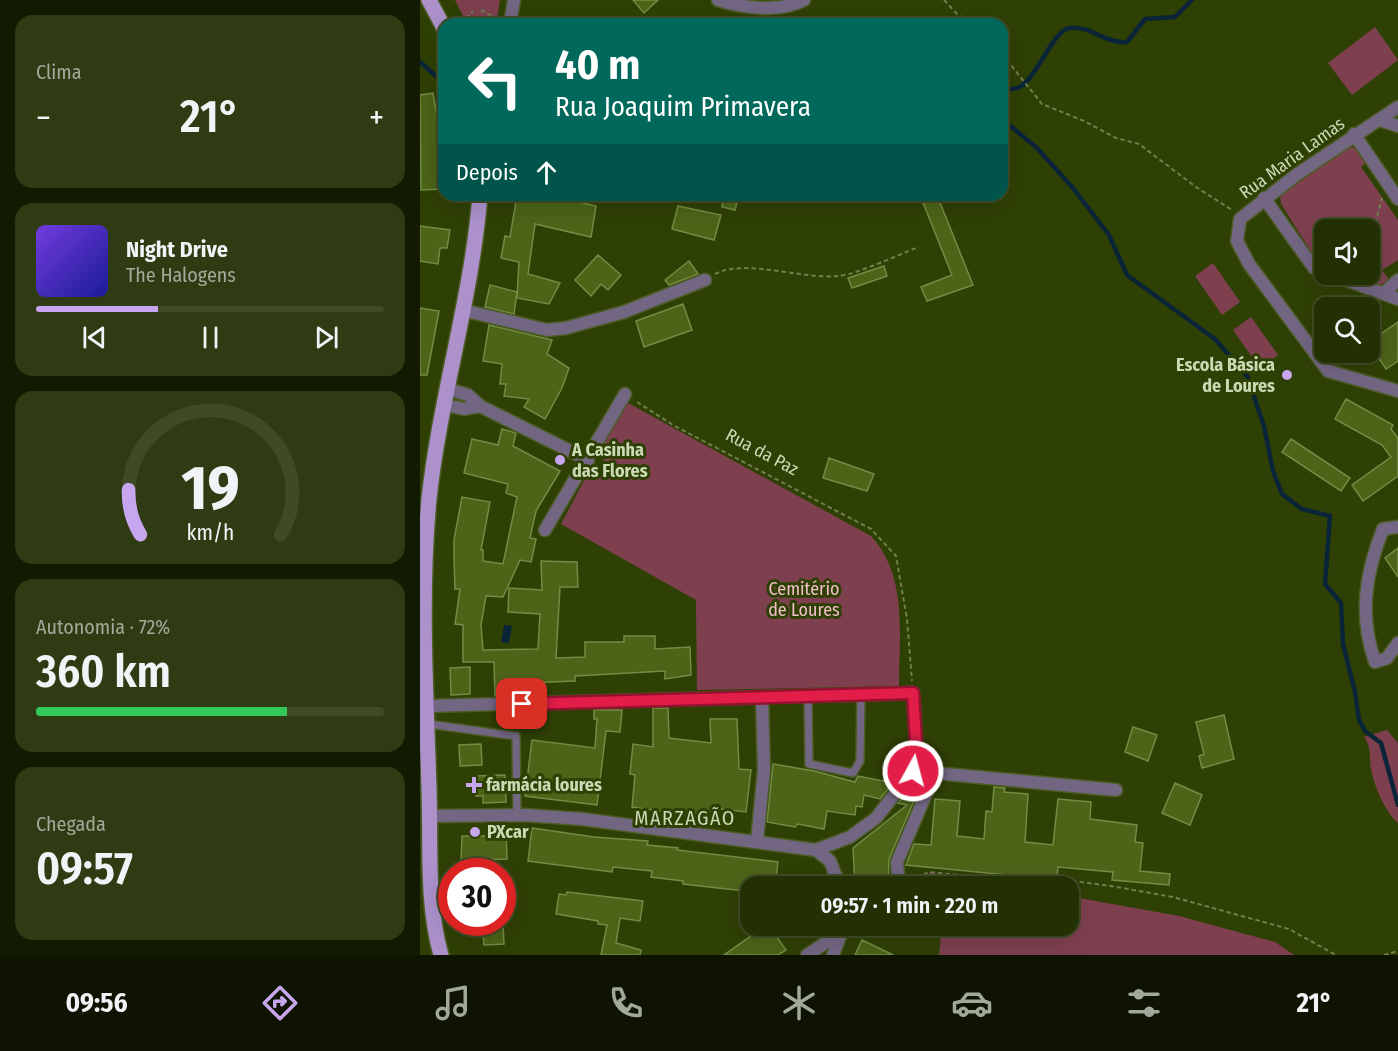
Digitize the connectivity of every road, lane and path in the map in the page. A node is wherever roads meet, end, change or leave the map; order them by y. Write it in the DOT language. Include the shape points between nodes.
graph roads {
  1 [pos="429,0"];
  2 [pos="514,0"];
  3 [pos="718,0"];
  4 [pos="804,0"];
  5 [pos="944,0"];
  6 [pos="481,10"];
  7 [pos="473,11"];
  8 [pos="439,18"];
  9 [pos="467,18"];
  10 [pos="494,18"];
  11 [pos="511,18"];
  12 [pos="962,18"];
  13 [pos="1008,60"];
  14 [pos="1398,106"];
  15 [pos="1380,120"];
  16 [pos="1398,126"];
  17 [pos="1354,134"];
  18 [pos="1388,185"];
  19 [pos="1264,198"];
  20 [pos="1398,199"];
  21 [pos="479,201"];
  22 [pos="1240,219"];
  23 [pos="1376,219"];
  24 [pos="916,248"];
  25 [pos="1314,268"];
  26 [pos="705,280"];
  27 [pos="1398,280"];
  28 [pos="1359,285"];
  29 [pos="1383,294"];
  30 [pos="1398,299"];
  31 [pos="462,310"];
  32 [pos="448,389"];
  33 [pos="1398,391"];
  34 [pos="625,394"];
  35 [pos="445,405"];
  36 [pos="480,406"];
  37 [pos="588,460"];
  38 [pos="1398,527"];
  39 [pos="545,530"];
  40 [pos="1398,644"];
  41 [pos="913,693"];
  42 [pos="861,694"];
  43 [pos="808,696"];
  44 [pos="762,697"];
  45 [pos="427,706"];
  46 [pos="427,724"];
  47 [pos="913,771"];
  48 [pos="935,773"];
  49 [pos="1116,790"];
  50 [pos="517,815"];
  51 [pos="430,816"];
  52 [pos="757,842"];
  53 [pos="816,850"];
  54 [pos="836,876"];
  55 [pos="901,876"];
  56 [pos="921,876"];
  57 [pos="969,876"];
  58 [pos="1079,882"];
  59 [pos="833,936"];
  60 [pos="842,936"];
  61 [pos="1398,951"];
  62 [pos="441,955"];
  63 [pos="807,955"];
  64 [pos="833,955"];
  65 [pos="1336,955"];
  66 [pos="1384,955"];
  1 -- 8 [label="main road"];
  2 -- 11 [label="street"];
  3 -- 4 [label="street" via="749,7"];
  5 -- 12 [label="path"];
  6 -- 10 [label="path"];
  7 -- 9 [label="path"];
  13 -- 22 [label="path" via="1042,104 1116,138 1139,144 1229,207"];
  14 -- 15 [label="street, Rua Maria Lamas"];
  15 -- 16 [label="street"];
  15 -- 17 [label="street, Rua Maria Lamas"];
  17 -- 18 [label="street"];
  17 -- 19 [label="street, Rua Maria Lamas"];
  18 -- 20 [label="street"];
  18 -- 23 [label="path"];
  19 -- 22 [label="street, Rua Maria Lamas"];
  19 -- 25 [label="street"];
  21 -- 31 [label="main road"];
  22 -- 33 [label="street, Rua Maria Lamas" via="1237,241 1249,264 1328,371"];
  24 -- 26 [label="path" via="840,276 747,269 722,270"];
  26 -- 31 [label="street" via="624,312 566,328 547,330"];
  27 -- 29 [label="street"];
  28 -- 29 [label="street"];
  29 -- 30 [label="street"];
  31 -- 32 [label="main road"];
  32 -- 35 [label="main road"];
  32 -- 36 [label="street" via="468,395"];
  34 -- 37 [label="street"];
  34 -- 41 [label="path, Rua da Paz" via="673,425 871,529 896,556 907,619"];
  35 -- 36 [label="street" via="464,409"];
  35 -- 45 [label="main road" via="425,546"];
  36 -- 37 [label="street"];
  37 -- 39 [label="street"];
  38 -- 40 [label="street" via="1383,529 1370,561 1364,601 1368,641 1375,662 1387,658"];
  41 -- 42 [label="street"];
  41 -- 47 [label="street" via="917,757"];
  42 -- 43 [label="street"];
  42 -- 43 [label="lane" via="860,760 854,773 809,764"];
  43 -- 44 [label="street"];
  44 -- 45 [label="street"];
  44 -- 52 [label="street" via="764,770"];
  45 -- 46 [label="main road"];
  46 -- 50 [label="lane" via="516,736"];
  46 -- 51 [label="main road"];
  47 -- 48 [label="street"];
  47 -- 53 [label="street" via="876,818 850,837"];
  48 -- 49 [label="street"];
  48 -- 55 [label="street" via="897,862"];
  50 -- 51 [label="street"];
  50 -- 52 [label="street" via="582,819"];
  51 -- 62 [label="main road" via="433,904"];
  52 -- 53 [label="street"];
  53 -- 54 [label="street" via="830,861"];
  56 -- 57 [label="path" via="929,872"];
  58 -- 65 [label="path" via="1173,897 1289,929"];
  59 -- 63 [label="street"];
  60 -- 64 [label="street"];
  61 -- 66 [label="path"];
}
